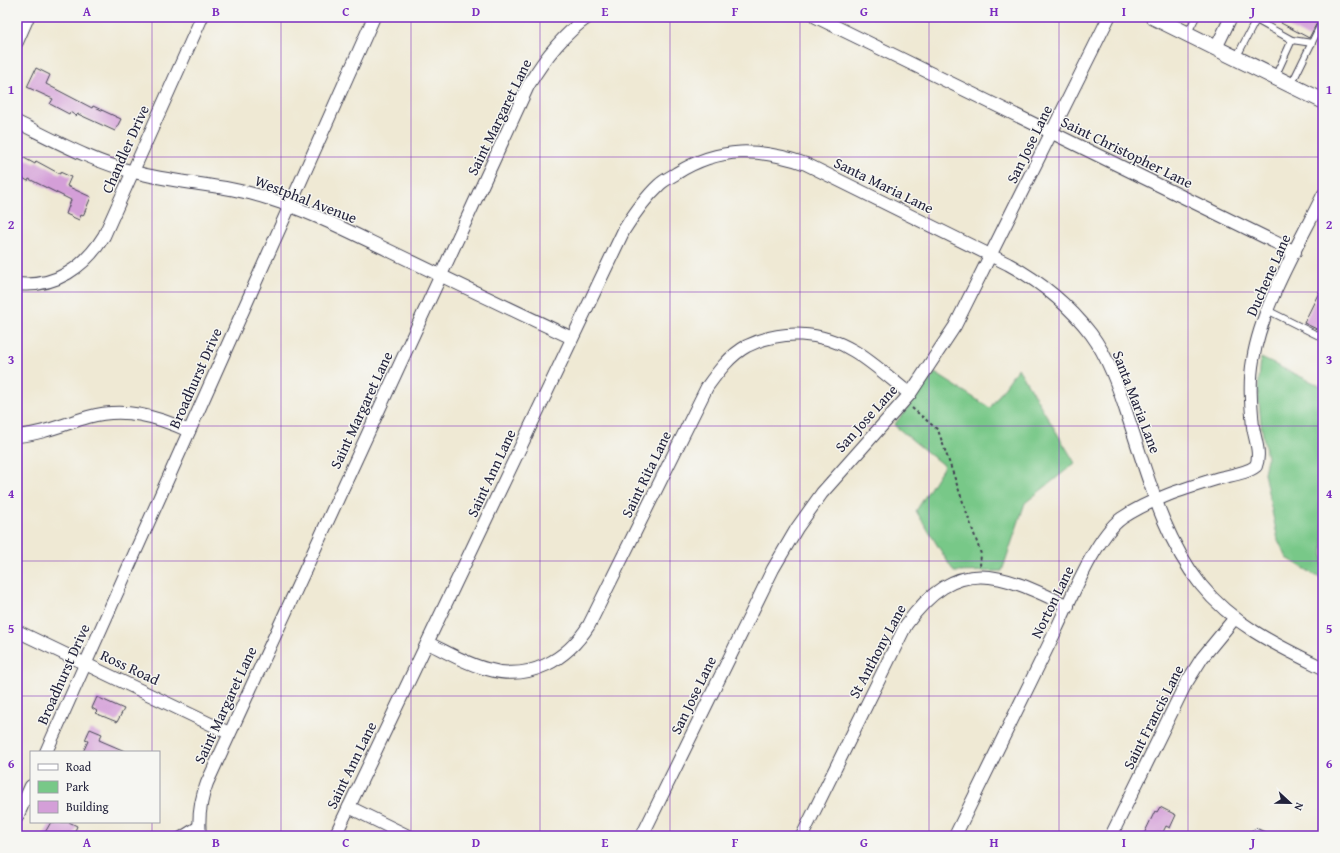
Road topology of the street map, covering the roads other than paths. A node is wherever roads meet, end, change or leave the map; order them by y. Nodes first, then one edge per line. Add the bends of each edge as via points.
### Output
1 (28, 17) edge
2 (202, 17) edge
3 (374, 17) edge
4 (588, 17) edge
5 (816, 17) edge
6 (1109, 17) edge
7 (1152, 17) edge
8 (1196, 17) edge
9 (1231, 17) edge
10 (1323, 20) edge
11 (1187, 34) junction
12 (1292, 40) junction
13 (17, 42) edge
14 (1312, 43) junction
15 (1216, 48) junction
16 (1236, 58) junction
17 (1275, 77) junction
18 (1291, 85) junction
19 (1323, 101) edge
20 (17, 122) edge
21 (1052, 133) junction
22 (712, 156) joint
23 (132, 172) junction
24 (1323, 195) edge
25 (290, 206) junction
26 (1295, 252) junction
27 (991, 255) junction
28 (441, 276) junction
29 (17, 284) edge
30 (1267, 310) junction
31 (572, 338) junction
32 (1323, 338) edge
33 (907, 397) junction
34 (189, 431) junction
35 (17, 436) edge
36 (1256, 466) joint
37 (1156, 499) junction
38 (1068, 606) junction
39 (1234, 619) junction
40 (17, 630) edge
41 (428, 643) junction
42 (86, 664) junction
43 (1323, 668) edge
44 (229, 733) junction
45 (46, 751) edge
46 (25, 792) edge
47 (349, 807) junction
48 (17, 817) edge
49 (199, 830) edge
50 (179, 836) edge
51 (335, 836) edge
52 (408, 836) edge
53 (642, 836) edge
54 (802, 836) edge
55 (955, 836) edge
56 (1111, 836) edge
57 (1250, 836) edge
58 (1265, 836) edge

1 - 13 street
2 - 23 street, Chandler Drive
3 - 25 street, Broadhurst Drive
4 - 28 street, Saint Margaret Lane via 560,41 536,74
5 - 21 street, Saint Christopher Lane
6 - 21 street, San Jose Lane
7 - 11 street
8 - 11 lane
9 - 15 street
10 - 14 lane
11 - 15 street
12 - 14 lane
12 - 16 lane via 1256,20
12 - 17 lane
14 - 18 lane
15 - 16 street
16 - 17 street
17 - 18 street
18 - 19 street
20 - 23 street, Westphal Avenue via 80,152
21 - 26 street, Saint Christopher Lane
21 - 27 street, San Jose Lane
22 - 27 street, Santa Maria Lane via 759,152 784,156 806,164
22 - 31 street, Saint Ann Lane via 685,168 660,184 641,205 624,230
23 - 25 street, Westphal Avenue via 218,186 270,198
23 - 29 street, Chandler Drive via 96,250 78,266 58,278 43,284
24 - 26 street, Duchene Lane
25 - 28 street, Westphal Avenue
25 - 34 street, Broadhurst Drive
26 - 30 street, Duchene Lane
27 - 33 street, San Jose Lane via 955,326
27 - 37 street, Santa Maria Lane via 1034,278 1058,297 1092,335 1117,385
28 - 31 street, Westphal Avenue
28 - 44 street, Saint Margaret Lane
30 - 32 lane
30 - 36 street, Duchene Lane via 1253,360 1252,373 1254,429 1258,455
31 - 41 street, Saint Ann Lane
33 - 41 street, Saint Rita Lane via 855,351 821,337 801,333 787,334 746,347 718,371 707,387 590,625 572,648 545,666 531,670 500,672 474,665
33 - 53 street, San Jose Lane via 822,493 797,528 773,569
34 - 35 street via 152,416 131,412 89,417 54,429
34 - 42 street, Broadhurst Drive
36 - 37 street, Norton Lane via 1246,472
37 - 38 street, Norton Lane via 1121,519 1107,534
37 - 39 street, Santa Maria Lane via 1175,546 1189,568 1202,586
38 - 54 street, St Anthony Lane via 1024,585 1000,578 979,576 957,580 936,591 920,606 906,625
38 - 55 street, Norton Lane
39 - 43 street, Santa Maria Lane
39 - 56 street, Saint Francis Lane via 1202,658 1185,685
40 - 42 street, Ross Road
41 - 47 street, Saint Ann Lane
42 - 44 street, Ross Road
42 - 45 street, Broadhurst Drive
44 - 49 street, Saint Margaret Lane via 203,792
46 - 48 street
47 - 51 street, Saint Ann Lane
47 - 52 street
49 - 50 lane
57 - 58 lane via 1256,832

